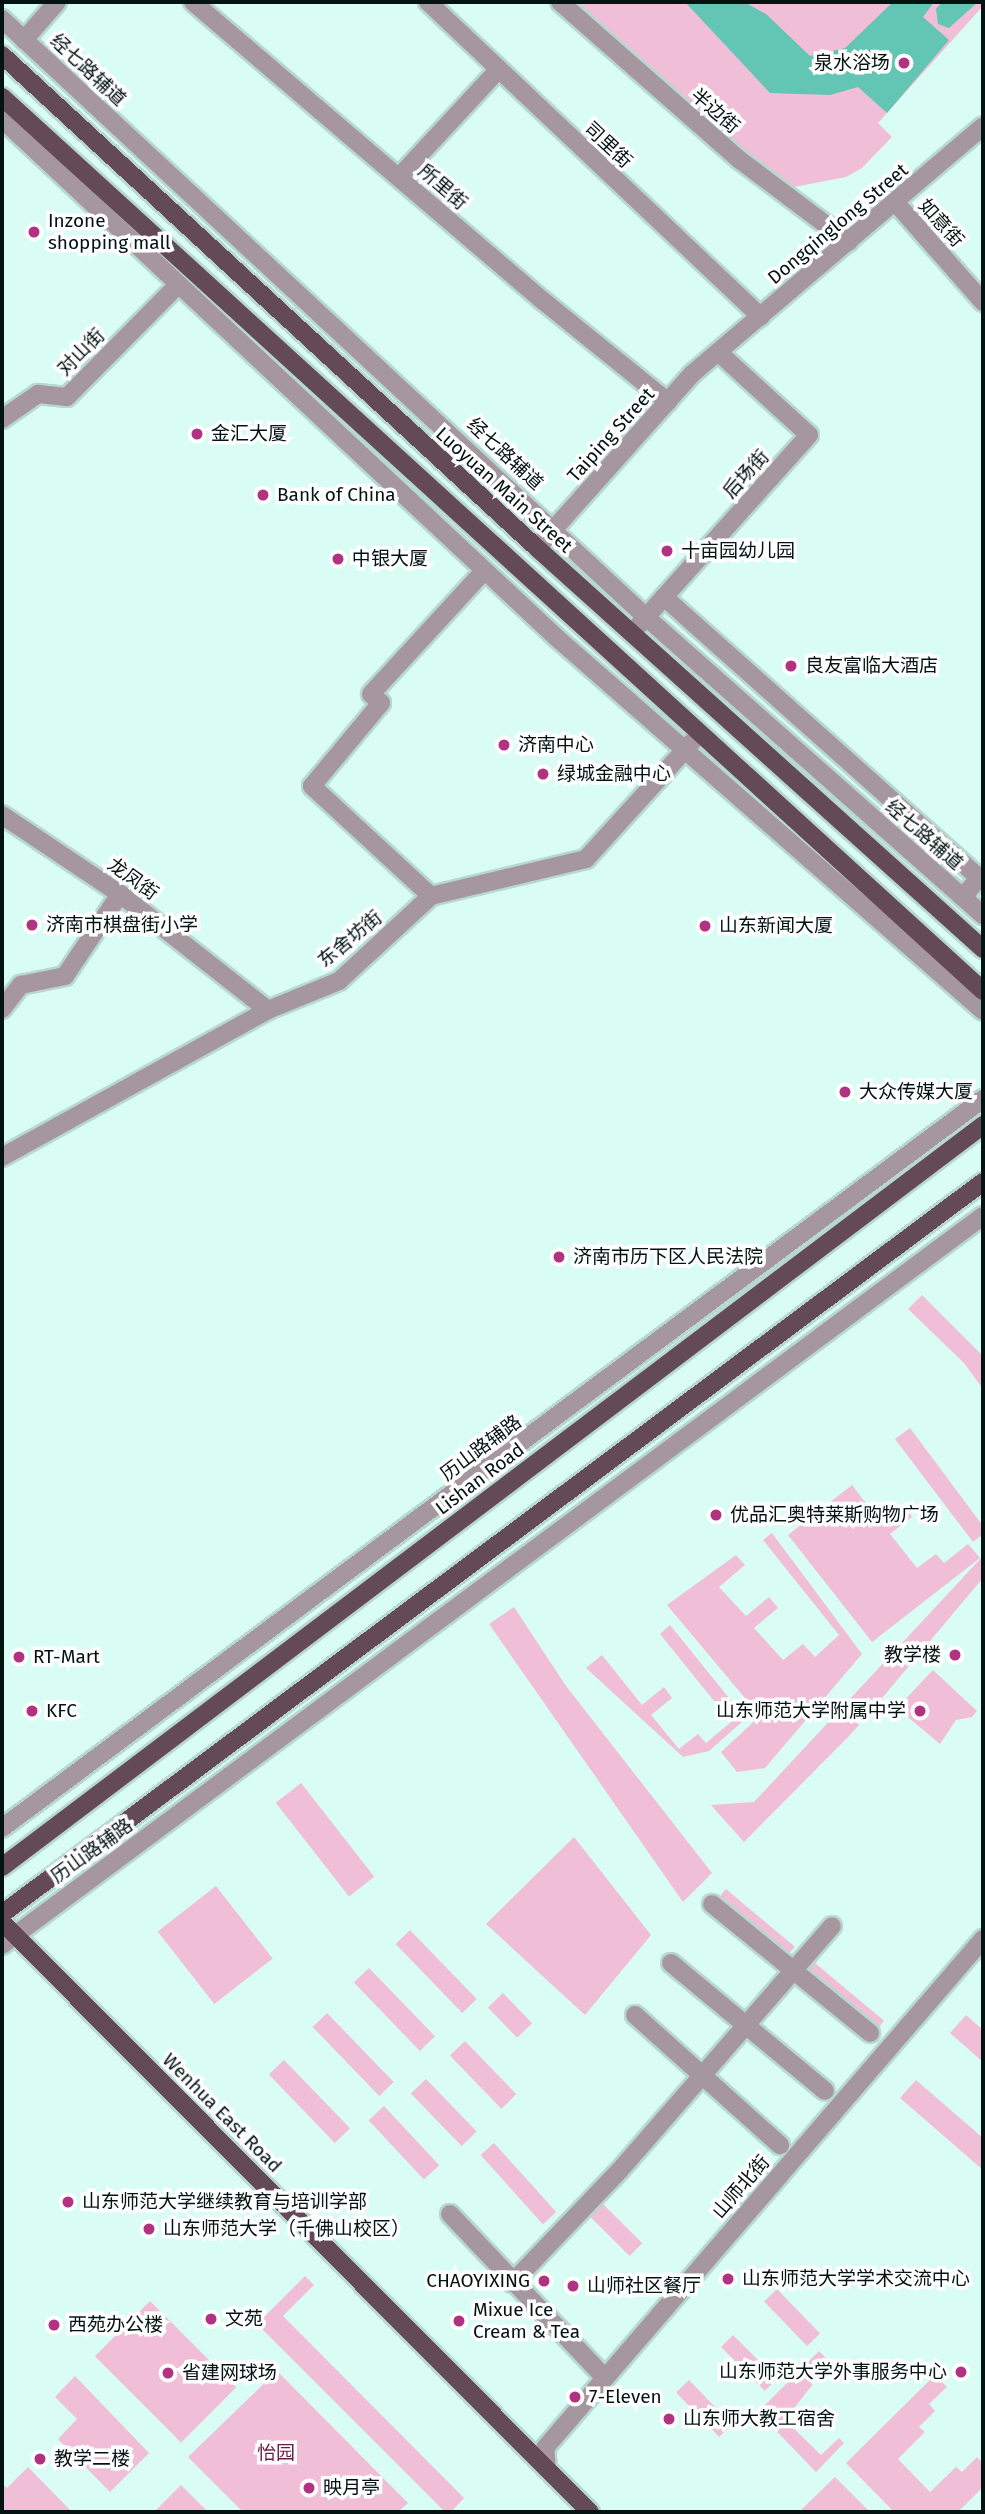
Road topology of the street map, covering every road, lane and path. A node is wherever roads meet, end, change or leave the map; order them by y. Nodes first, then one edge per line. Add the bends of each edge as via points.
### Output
1 (57, 2) edge
2 (193, 2) edge
3 (428, 2) edge
4 (560, 2) edge
5 (2, 19) edge
6 (24, 40) junction
7 (2, 55) edge
8 (498, 70) junction
9 (2, 97) edge
10 (2, 119) edge
11 (983, 126) edge
12 (399, 177) junction
13 (896, 203) junction
14 (849, 242) junction
15 (177, 286) junction
16 (983, 302) edge
17 (761, 317) junction
18 (718, 352) junction
19 (668, 402) junction
20 (2, 419) edge
21 (555, 528) junction
22 (537, 548) junction
23 (484, 571) junction
24 (664, 597) junction
25 (646, 617) junction
26 (632, 635) junction
27 (698, 735) junction
28 (683, 751) junction
29 (2, 815) edge
30 (981, 875) edge
31 (120, 894) junction
32 (431, 896) junction
33 (963, 897) junction
34 (983, 915) edge
35 (983, 949) edge
36 (983, 991) edge
37 (2, 1009) edge
38 (268, 1010) junction
39 (983, 1011) edge
40 (983, 1099) edge
41 (983, 1125) edge
42 (2, 1157) edge
43 (983, 1182) edge
44 (983, 1216) edge
45 (2, 1828) edge
46 (2, 1867) edge
47 (712, 1904) dead end
48 (2, 1914) edge
49 (2, 1922) edge
50 (832, 1926) dead end
51 (983, 1939) edge
52 (8, 1940) edge
53 (671, 1963) dead end
54 (795, 1969) junction
55 (635, 2015) dead end
56 (748, 2026) junction
57 (870, 2033) dead end
58 (703, 2077) junction
59 (825, 2091) dead end
60 (780, 2145) dead end
61 (450, 2214) dead end
62 (512, 2283) junction
63 (604, 2377) junction
64 (547, 2469) junction
65 (590, 2512) edge

1 - 6 street
2 - 12 street, 所里街
3 - 8 street, 司里街
4 - 14 street, 半边街 via 740,160
5 - 6 street, 经七路辅道
6 - 21 street, 经七路辅道
7 - 22 main road, Luoyuan Main Street
8 - 12 street
8 - 17 street, 司里街
9 - 27 main road
10 - 15 street
11 - 13 street, Dongqinglong Street
12 - 19 street, 所里街
13 - 14 street, Dongqinglong Street
13 - 16 street, 如意街
14 - 17 street, Dongqinglong Street
15 - 20 street, 对山街 via 67,397 38,394
15 - 23 street
17 - 18 street, Dongqinglong Street
18 - 19 street, Taiping Street
18 - 24 street, 后场街 via 809,435
19 - 21 street, Taiping Street
21 - 22 street, Taiping Street
21 - 25 street, 经七路辅道
22 - 26 main road, Luoyuan Main Street
23 - 28 street
23 - 32 street via 371,694 381,703 312,786
24 - 25 street, 后场街
24 - 30 street
25 - 26 street, 后场街
25 - 33 street, 经七路辅道
26 - 35 main road, Luoyuan Main Street
27 - 28 street, 东舍坊街
27 - 36 main road
28 - 32 street, 东舍坊街 via 586,859
28 - 39 street
29 - 31 street, 龙凤街
30 - 33 street
31 - 37 street via 65,976 21,985
31 - 38 street, 龙凤街
32 - 38 street, 东舍坊街 via 339,981
33 - 34 street, 经七路辅道
38 - 42 street, 东舍坊街
40 - 45 street, 历山路辅路
41 - 46 main road, Lishan Road
43 - 48 main road
44 - 52 street, 历山路辅路
47 - 54 street
49 - 52 main road, Wenhua East Road
50 - 54 street
51 - 63 street, 山师北街
52 - 64 main road, Wenhua East Road
53 - 56 street
54 - 56 street
54 - 57 street
55 - 58 street
56 - 58 street
56 - 59 street
58 - 60 street
58 - 62 street
61 - 62 street
62 - 63 street
63 - 64 street, 山师北街 via 545,2448
64 - 65 main road, Wenhua East Road

